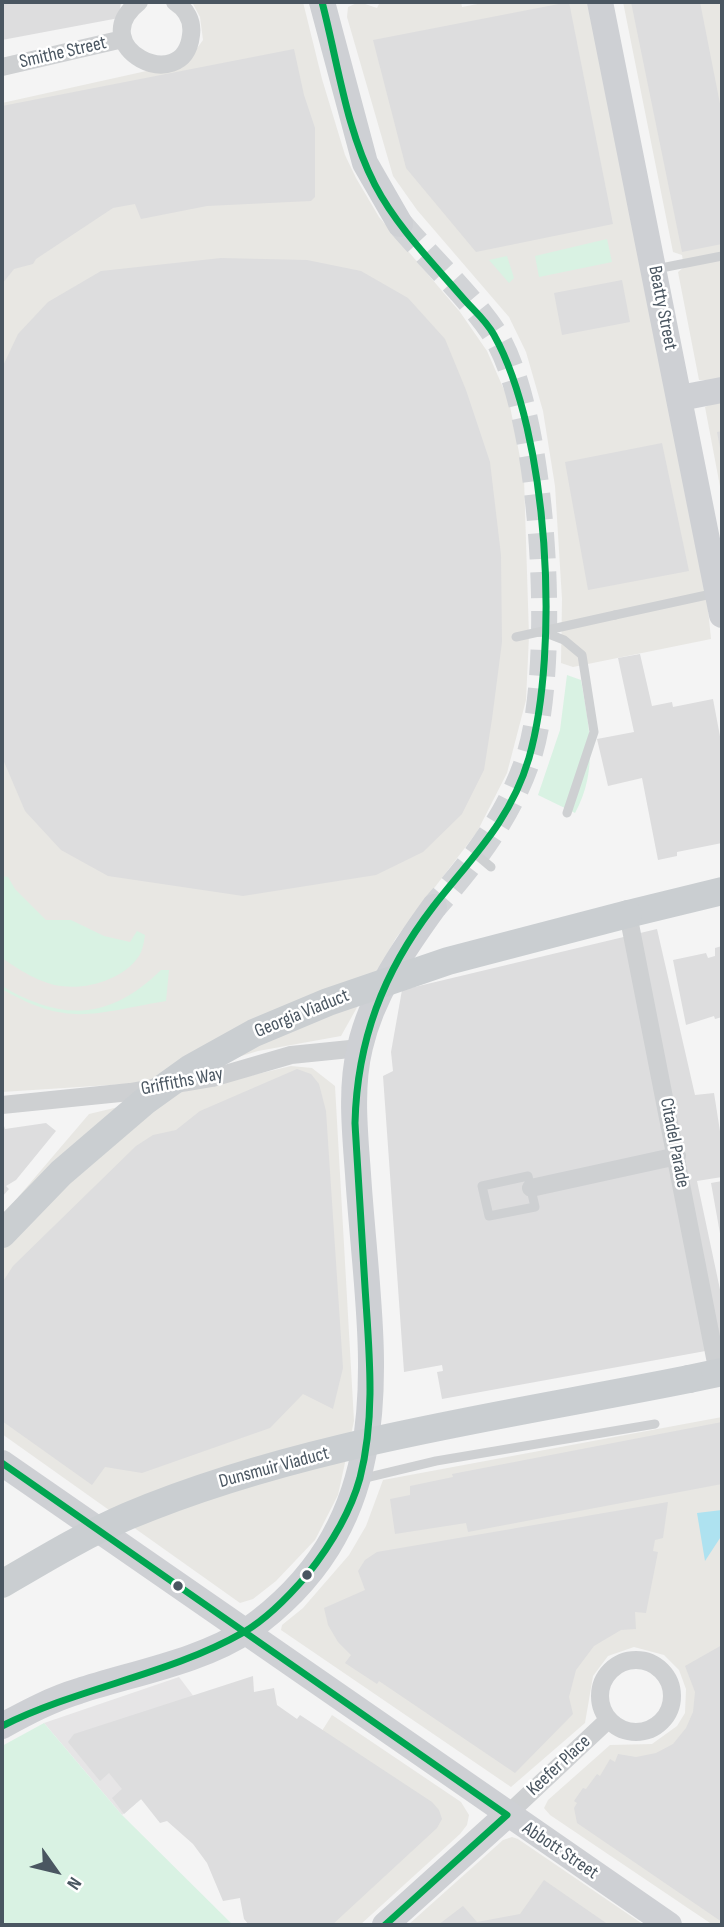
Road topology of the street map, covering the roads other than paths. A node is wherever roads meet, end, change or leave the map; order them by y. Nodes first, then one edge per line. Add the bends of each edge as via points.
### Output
1 (139, 2) edge
2 (175, 2) edge
3 (322, 2) edge
4 (600, 2) edge
5 (123, 39) junction
6 (2, 67) edge
7 (400, 224) tunnel mouth
8 (722, 256) edge
9 (654, 269) junction
10 (722, 390) edge
11 (680, 398) junction
12 (720, 603) edge
13 (545, 633) dead end
14 (516, 637) dead end
15 (567, 813) dead end
16 (478, 856) dead end
17 (491, 867) dead end
18 (712, 894) edge
19 (434, 907) tunnel mouth
20 (630, 925) junction
21 (360, 1048) junction
22 (2, 1105) edge
23 (677, 1156) junction
24 (531, 1188) junction
25 (2, 1234) edge
26 (718, 1365) edge
27 (655, 1424) dead end
28 (2, 1463) edge
29 (359, 1479) junction
30 (2, 1584) edge
31 (245, 1632) junction
32 (608, 1720) junction
33 (2, 1726) edge
34 (507, 1815) junction
35 (385, 1925) edge
36 (669, 1925) edge

1 - 5 street, Smithe Street via 126,17
2 - 5 street, Smithe Street via 191,25 187,48 180,57 158,65 146,63 136,58
3 - 7 street via 365,163
4 - 9 street, Beatty Street
5 - 6 street, Smithe Street
8 - 9 lane
9 - 11 street, Beatty Street
10 - 11 street
11 - 12 street, Beatty Street
12 - 14 lane, bridge via 615,615
13 - 15 lane via 564,640 582,655 594,732
16 - 17 lane
18 - 20 main road, Georgia Viaduct
19 - 21 street via 395,962
20 - 23 street, Citadel Parade
20 - 25 main road, Georgia Viaduct, bridge via 448,961 254,1033 191,1068 145,1101 61,1173
21 - 22 street, Griffiths Way via 291,1055 212,1077 130,1092
21 - 29 street via 355,1124 372,1404
23 - 24 street
23 - 26 street, Citadel Parade
24 - 24 lane via 528,1176 482,1186 489,1216 535,1207
26 - 30 main road, Dunsmuir Viaduct, bridge via 689,1379 319,1454 209,1486 127,1517
27 - 29 lane via 436,1461
28 - 31 street, Abbott Street
29 - 31 street via 339,1528 315,1564 290,1594
31 - 33 street via 191,1657 76,1692
31 - 34 street, Abbott Street
32 - 32 street via 632,1733 659,1725 673,1701 666,1675 643,1660 618,1665 601,1686 600,1704
32 - 34 street, Keefer Place
34 - 35 street, Keefer Place
34 - 36 street, Abbott Street

